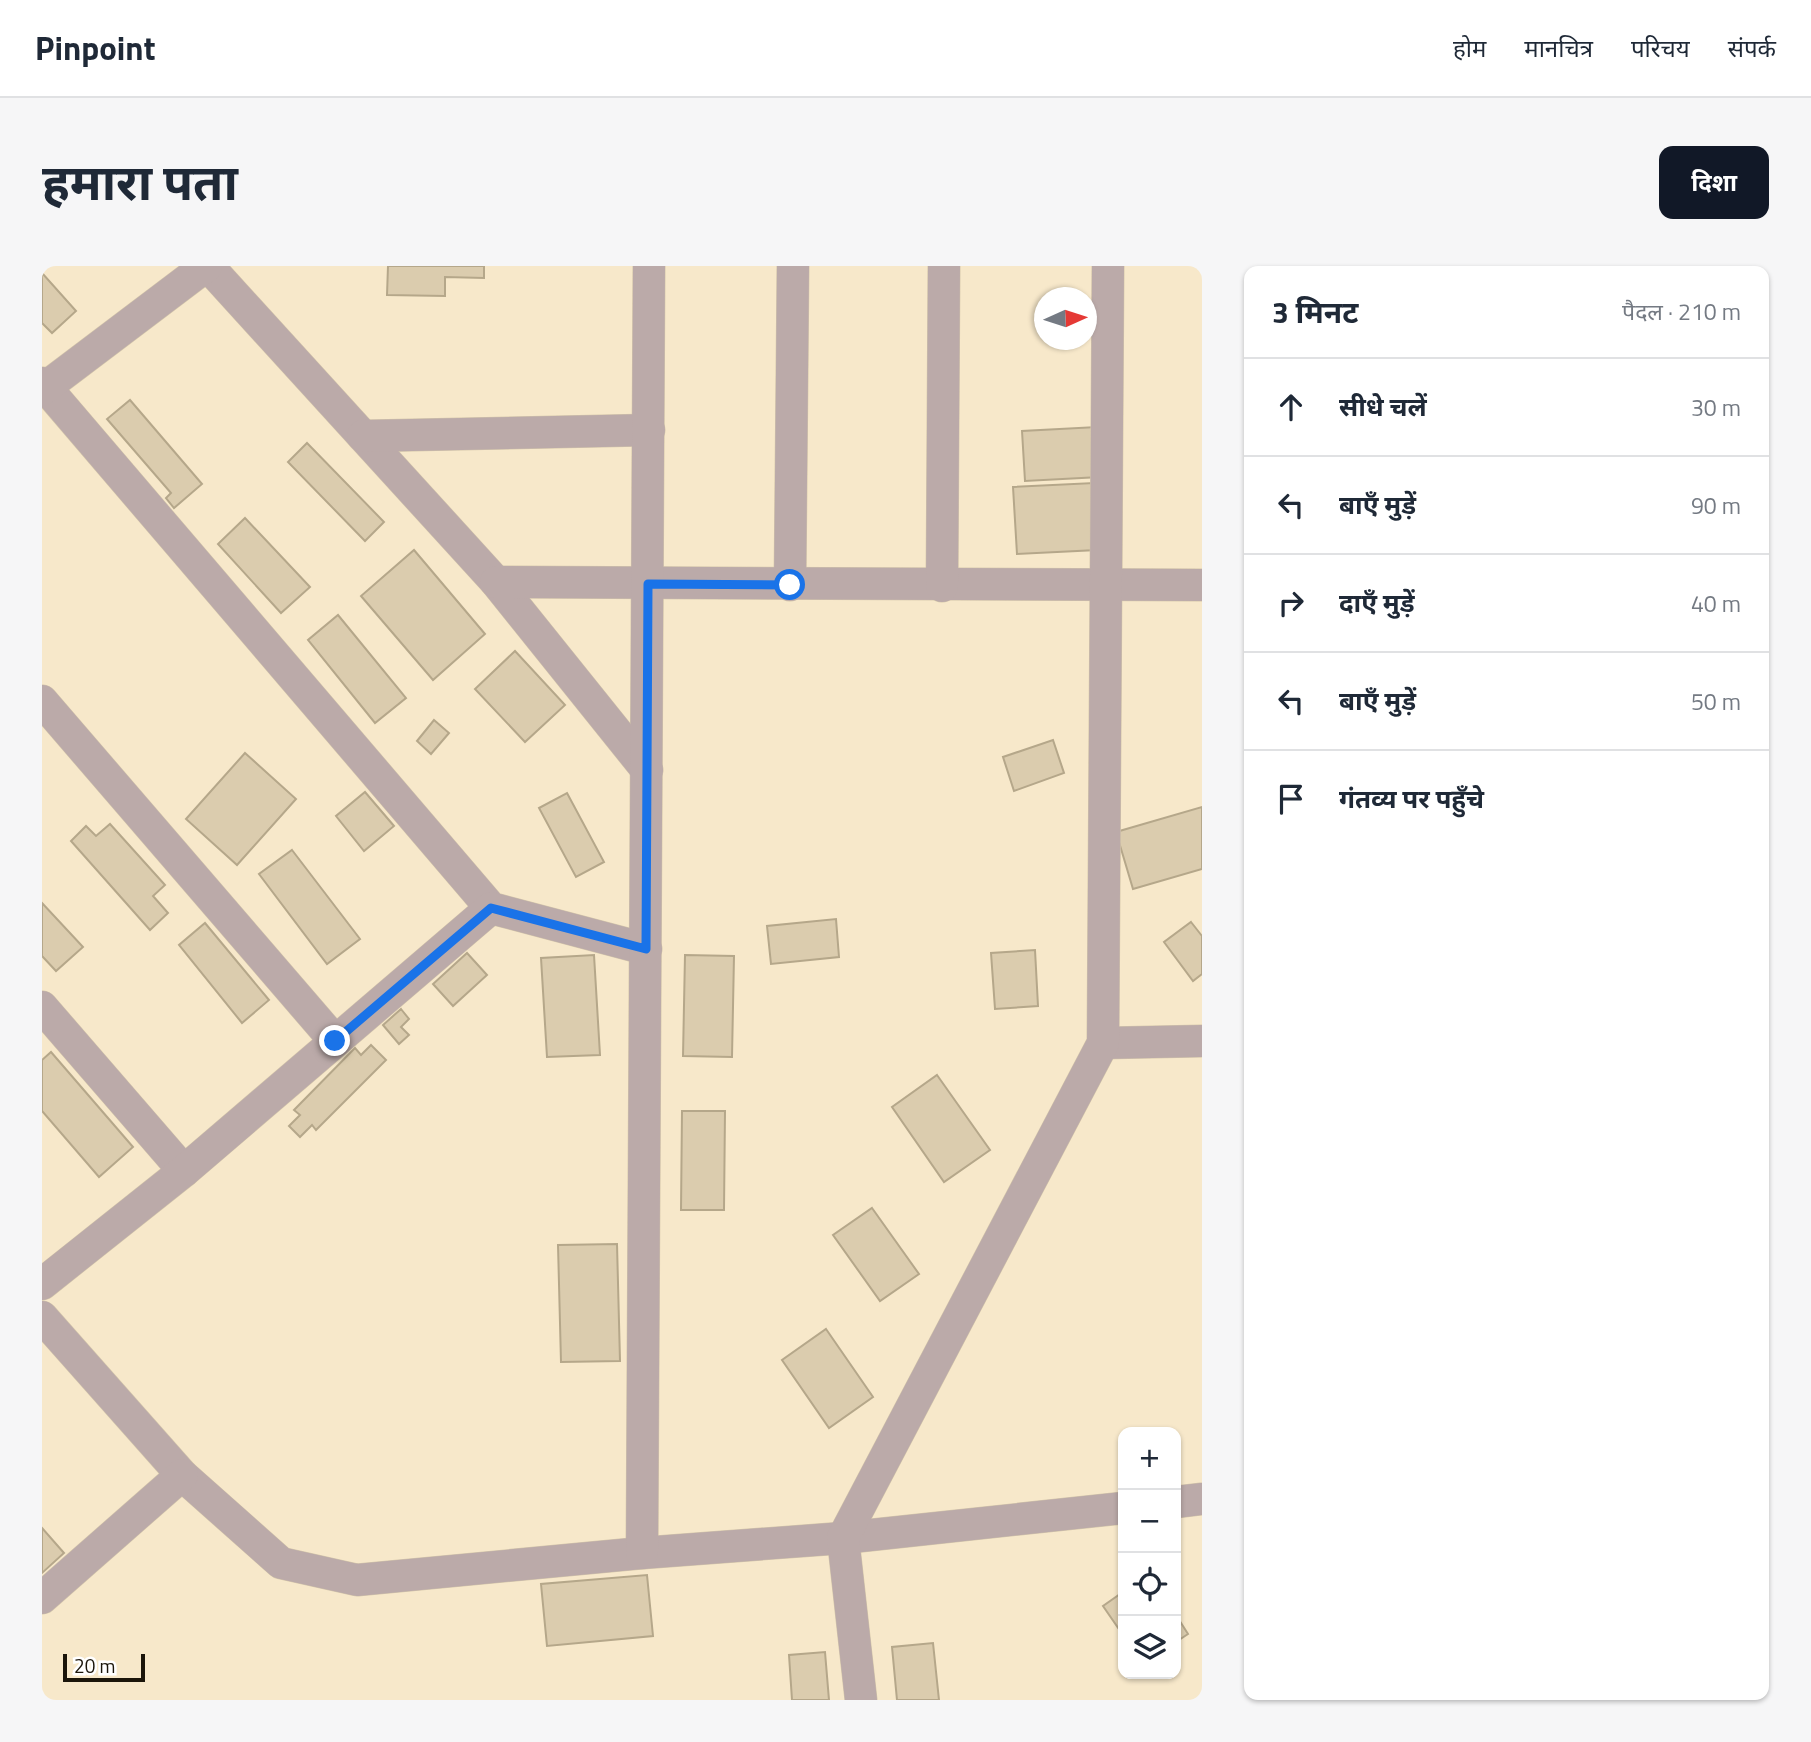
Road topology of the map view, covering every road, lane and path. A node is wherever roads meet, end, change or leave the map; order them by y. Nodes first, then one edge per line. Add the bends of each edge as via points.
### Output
1 (207, 266) edge
2 (649, 266) edge
3 (793, 266) edge
4 (944, 266) edge
5 (1108, 266) edge
6 (43, 386) edge
7 (649, 430) junction
8 (363, 436) junction
9 (496, 582) junction
10 (648, 584) junction
11 (790, 585) junction
12 (942, 586) junction
13 (1108, 586) junction
14 (1202, 586) edge
15 (42, 701) edge
16 (647, 770) junction
17 (491, 908) junction
18 (646, 949) junction
19 (42, 1007) edge
20 (335, 1041) junction
21 (1202, 1041) edge
22 (1103, 1043) junction
23 (184, 1171) junction
24 (42, 1284) edge
25 (42, 1317) edge
26 (182, 1475) junction
27 (1202, 1499) edge
28 (1181, 1501) edge
29 (1118, 1508) edge
30 (843, 1538) junction
31 (642, 1552) junction
32 (42, 1598) edge
33 (861, 1700) edge

1 - 6 street
1 - 8 street
2 - 7 street
3 - 11 street
4 - 12 street
5 - 13 street
6 - 17 street
7 - 8 street
7 - 10 street
8 - 9 street
9 - 10 street
9 - 16 street
10 - 11 street
10 - 16 street
11 - 12 street
12 - 13 street
13 - 14 street
13 - 22 street
15 - 20 street
16 - 18 street
17 - 18 street
17 - 20 street
18 - 31 street
19 - 23 street
20 - 23 street
21 - 22 street
22 - 30 street
23 - 24 street
25 - 26 street
26 - 31 street via 281,1563 357,1580
26 - 32 street
27 - 28 street
29 - 30 street
30 - 31 street
30 - 33 street

